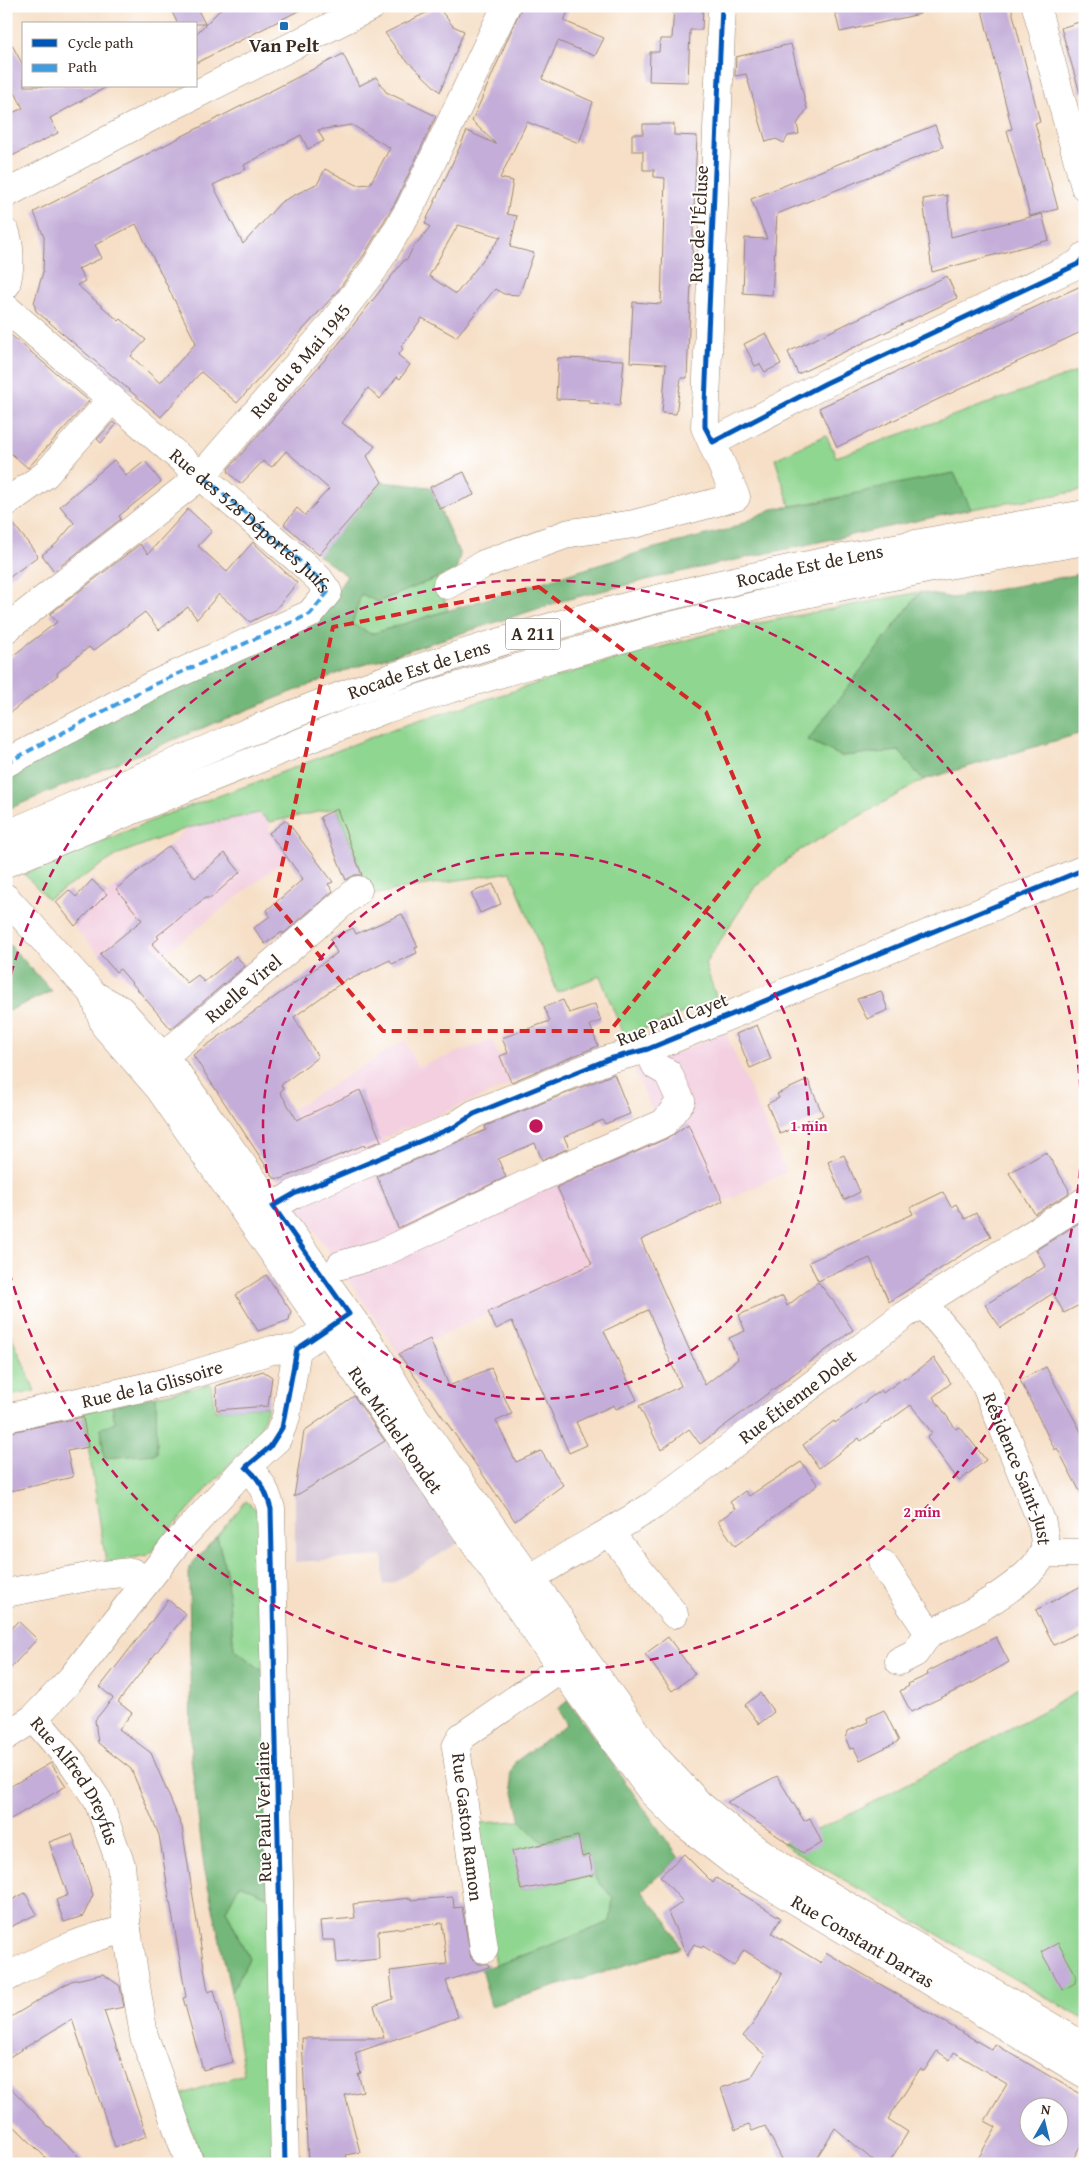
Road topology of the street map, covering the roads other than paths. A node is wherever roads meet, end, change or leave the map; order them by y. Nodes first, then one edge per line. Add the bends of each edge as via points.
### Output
1 (722, 6) edge
2 (1036, 6) edge
3 (369, 7) edge
4 (502, 10) edge
5 (1085, 187) edge
6 (6, 194) edge
7 (6, 232) edge
8 (1085, 256) edge
9 (6, 285) edge
10 (6, 308) edge
11 (112, 399) junction
12 (713, 442) junction
13 (202, 475) junction
14 (6, 503) edge
15 (1085, 514) edge
16 (1085, 541) edge
17 (447, 585) dead end
18 (6, 629) edge
19 (6, 763) edge
20 (6, 835) edge
21 (6, 863) edge
22 (1085, 869) edge
23 (358, 890) dead end
24 (10, 902) edge
25 (648, 1048) junction
26 (153, 1062) junction
27 (1085, 1201) edge
28 (273, 1206) junction
29 (251, 1222) junction
30 (342, 1265) dead end
31 (922, 1302) junction
32 (349, 1314) junction
33 (327, 1331) junction
34 (297, 1350) junction
35 (6, 1418) edge
36 (246, 1467) junction
37 (610, 1533) junction
38 (1044, 1552) junction
39 (1085, 1553) edge
40 (883, 1564) dead end
41 (147, 1580) junction
42 (519, 1585) junction
43 (6, 1593) edge
44 (674, 1614) dead end
45 (929, 1633) junction
46 (899, 1661) dead end
47 (560, 1668) junction
48 (34, 1718) junction
49 (6, 1736) edge
50 (659, 1781) junction
51 (127, 1930) junction
52 (484, 1949) dead end
53 (6, 1978) edge
54 (1085, 2047) edge
55 (1085, 2060) edge
56 (1085, 2074) edge
57 (190, 2164) edge
58 (285, 2164) edge

1 - 12 main road, Rue de l'Écluse via 705,404 705,427
2 - 5 main road
3 - 6 main road
4 - 13 main road, Rue du 8 Mai 1945 via 410,208 374,269 322,336
7 - 9 main road via 11,268
8 - 12 main road via 1078,264 826,383
10 - 11 main road, Rue des 528 Déportés Juifs
11 - 13 main road, Rue des 528 Déportés Juifs
11 - 14 main road via 45,475
12 - 17 main road, Rue de l'Écluse via 736,497 634,524 570,533 484,564
13 - 18 main road, Rue du 8 Mai 1945
13 - 19 main road, Rue des 528 Déportés Juifs via 302,563 328,592 310,614 151,686
15 - 20 main road, Rocade Est de Lens / A 211 via 782,570 651,600 514,639 380,682 185,758
16 - 21 main road, Rocade Est de Lens / A 211 via 800,595 657,629 528,665 385,708
22 - 25 main road, Rue Paul Cayet
23 - 26 main road, Ruelle Virel
24 - 26 main road via 94,995 105,1026
25 - 28 main road, Rue Paul Cayet via 609,1059 474,1114 454,1128 294,1194
25 - 30 main road via 656,1066 668,1073 681,1101 664,1123 537,1178 382,1253
26 - 28 main road, Rue Michel Rondet
26 - 29 main road, Rue Michel Rondet
27 - 31 main road, Rue Étienne Dolet
28 - 29 main road, Rue Paul Cayet
28 - 32 main road, Rue Michel Rondet
29 - 33 main road, Rue Michel Rondet
31 - 37 main road, Rue Étienne Dolet via 654,1505
31 - 38 main road, Résidence Saint-Just via 964,1351 986,1386 1042,1523
32 - 33 main road
32 - 42 main road, Rue Michel Rondet via 382,1361 414,1416 502,1541
33 - 34 main road
33 - 42 main road, Rue Michel Rondet
34 - 35 main road, Rue de la Glissoire via 272,1350 168,1382
34 - 36 main road, Rue Alfred Dreyfus via 282,1428 270,1447
36 - 41 main road, Rue Alfred Dreyfus
36 - 58 main road, Rue Paul Verlaine via 266,1491 271,1509
37 - 42 main road, Rue Étienne Dolet
37 - 44 main road
38 - 39 main road
38 - 45 main road, Résidence Saint-Just via 1033,1568 984,1606
40 - 45 main road
41 - 43 main road via 132,1572
41 - 48 main road, Rue Alfred Dreyfus via 71,1679
42 - 47 main road, Rue Michel Rondet
42 - 50 main road, Rue Michel Rondet via 566,1628
42 - 55 main road via 652,1773 688,1810 738,1853
45 - 46 main road via 915,1653
47 - 50 main road, Rue Michel Rondet
47 - 52 main road, Rue Gaston Ramon via 461,1737 456,1747
48 - 49 main road
48 - 51 main road, Rue Alfred Dreyfus via 74,1765 98,1801 121,1865
50 - 54 main road, Rue Constant Darras via 700,1805 780,1866
50 - 56 main road, Rue Constant Darras via 680,1820 740,1867
51 - 53 main road via 111,1932 46,1956
51 - 57 main road, Rue Alfred Dreyfus via 144,2036

